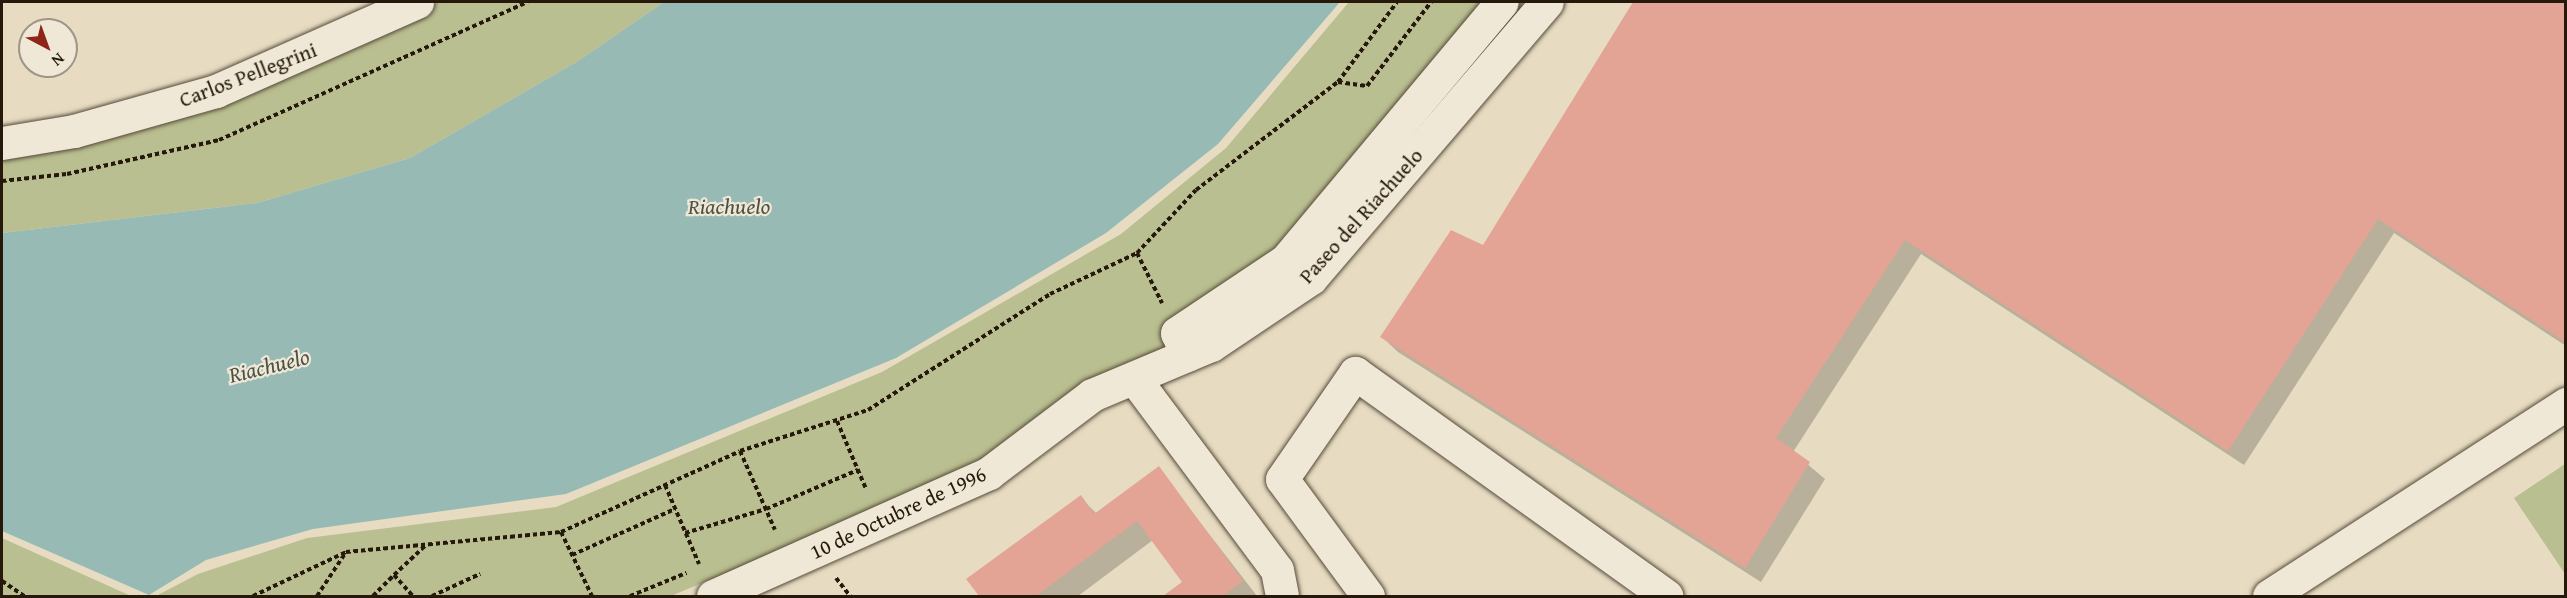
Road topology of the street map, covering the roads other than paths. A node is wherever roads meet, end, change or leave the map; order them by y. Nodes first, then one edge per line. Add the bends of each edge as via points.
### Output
1 (417, 2) edge
2 (1502, 2) edge
3 (1547, 2) edge
4 (2, 143) edge
5 (1182, 344) junction
6 (1134, 378) junction
7 (2565, 404) edge
8 (1280, 583) edge
9 (713, 597) edge
10 (1368, 597) edge
11 (1665, 597) edge
12 (2269, 597) edge

1 - 4 street, Carlos Pellegrini via 216,91 74,131
2 - 5 street via 1286,260
3 - 5 street, Paseo del Riachuelo via 1311,278 1211,345
5 - 6 street, Paseo del Riachuelo
6 - 8 street
6 - 9 street, 10 de Octubre de 1996 via 1092,395 989,473
7 - 12 street
10 - 11 street via 1282,479 1355,373

